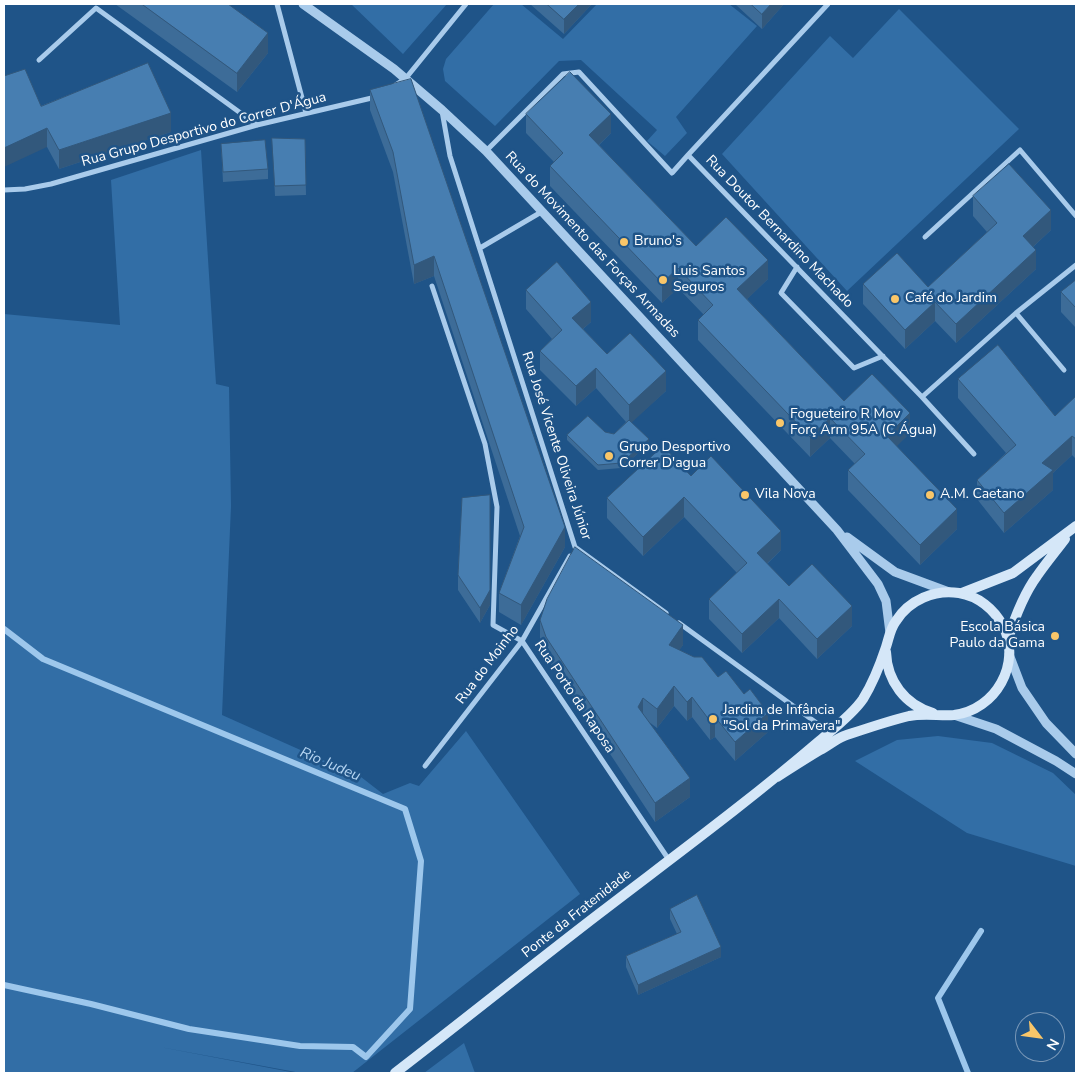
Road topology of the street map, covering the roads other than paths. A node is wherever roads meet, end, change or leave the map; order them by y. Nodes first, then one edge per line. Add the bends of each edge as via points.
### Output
1 (277, 4) edge
2 (302, 4) edge
3 (466, 4) edge
4 (828, 4) edge
5 (40, 60) dead end
6 (406, 78) junction
7 (391, 87) edge
8 (384, 92) edge
9 (442, 110) junction
10 (306, 113) junction
11 (257, 125) junction
12 (486, 151) junction
13 (688, 154) junction
14 (4, 190) edge
15 (543, 211) junction
16 (1076, 216) edge
17 (925, 237) dead end
18 (480, 248) junction
19 (1076, 265) edge
20 (796, 267) junction
21 (432, 286) dead end
22 (1016, 313) junction
23 (883, 356) junction
24 (1064, 370) dead end
25 (922, 397) junction
26 (974, 454) dead end
27 (1075, 527) edge
28 (837, 530) junction
29 (575, 546) junction
30 (949, 592) junction
31 (962, 593) junction
32 (890, 633) junction
33 (1008, 639) junction
34 (522, 641) junction
35 (886, 646) junction
36 (1009, 654) junction
37 (939, 715) junction
38 (954, 715) junction
39 (829, 732) junction
40 (1076, 754) edge
41 (426, 766) dead end
42 (1076, 774) edge
43 (777, 777) junction
44 (669, 860) junction
45 (395, 1073) edge

1 - 10 street
2 - 6 street, Rua do Movimento das Forças Armadas
3 - 6 street
4 - 13 street, Rua Doutor Bernardino Machado
5 - 11 street via 96,8
6 - 7 street
6 - 9 street, Rua do Movimento das Forças Armadas
8 - 10 street, Rua Grupo Desportivo do Correr D'Água via 376,97
9 - 12 street, Rua do Movimento das Forças Armadas
9 - 18 street, Rua José Vicente Oliveira Júnior via 450,156
10 - 11 street, Rua Grupo Desportivo do Correr D'Água
11 - 14 street, Rua Grupo Desportivo do Correr D'Água via 51,184
12 - 13 street via 563,74 579,72 672,173
12 - 15 street, Rua do Movimento das Forças Armadas
13 - 20 street, Rua Doutor Bernardino Machado
15 - 18 street
15 - 28 street, Rua do Movimento das Forças Armadas
16 - 17 street via 1020,150
18 - 29 street, Rua José Vicente Oliveira Júnior
19 - 22 street
20 - 23 street, Rua Doutor Bernardino Machado
20 - 23 street via 781,293 854,368
21 - 34 street, Rua Porto da Raposa via 485,444 498,507 493,625
22 - 24 street
22 - 25 street
23 - 25 street, Rua Doutor Bernardino Machado
25 - 26 street, Rua Doutor Bernardino Machado
27 - 31 main road via 1013,573
27 - 33 main road via 1036,576 1018,610
28 - 30 street via 894,572
28 - 32 street via 878,584 886,601
29 - 34 street, Rua do Moinho
29 - 39 street, Rua José Vicente Oliveira Júnior
30 - 31 main road
30 - 32 main road via 936,593 912,603 903,611
31 - 33 main road via 974,597 994,613
32 - 35 main road
33 - 36 main road
34 - 41 street, Rua do Moinho
34 - 44 street, Rua Porto da Raposa
35 - 37 main road via 889,671 901,694 912,704
35 - 39 main road via 861,702
36 - 38 main road via 1004,676 993,695 976,708
36 - 40 street via 1022,688 1046,723
37 - 38 main road
37 - 43 main road via 910,716 841,738
38 - 42 street via 996,729
39 - 43 main road
43 - 44 main road, Ponte da Fratenidade
44 - 45 main road, Ponte da Fratenidade

